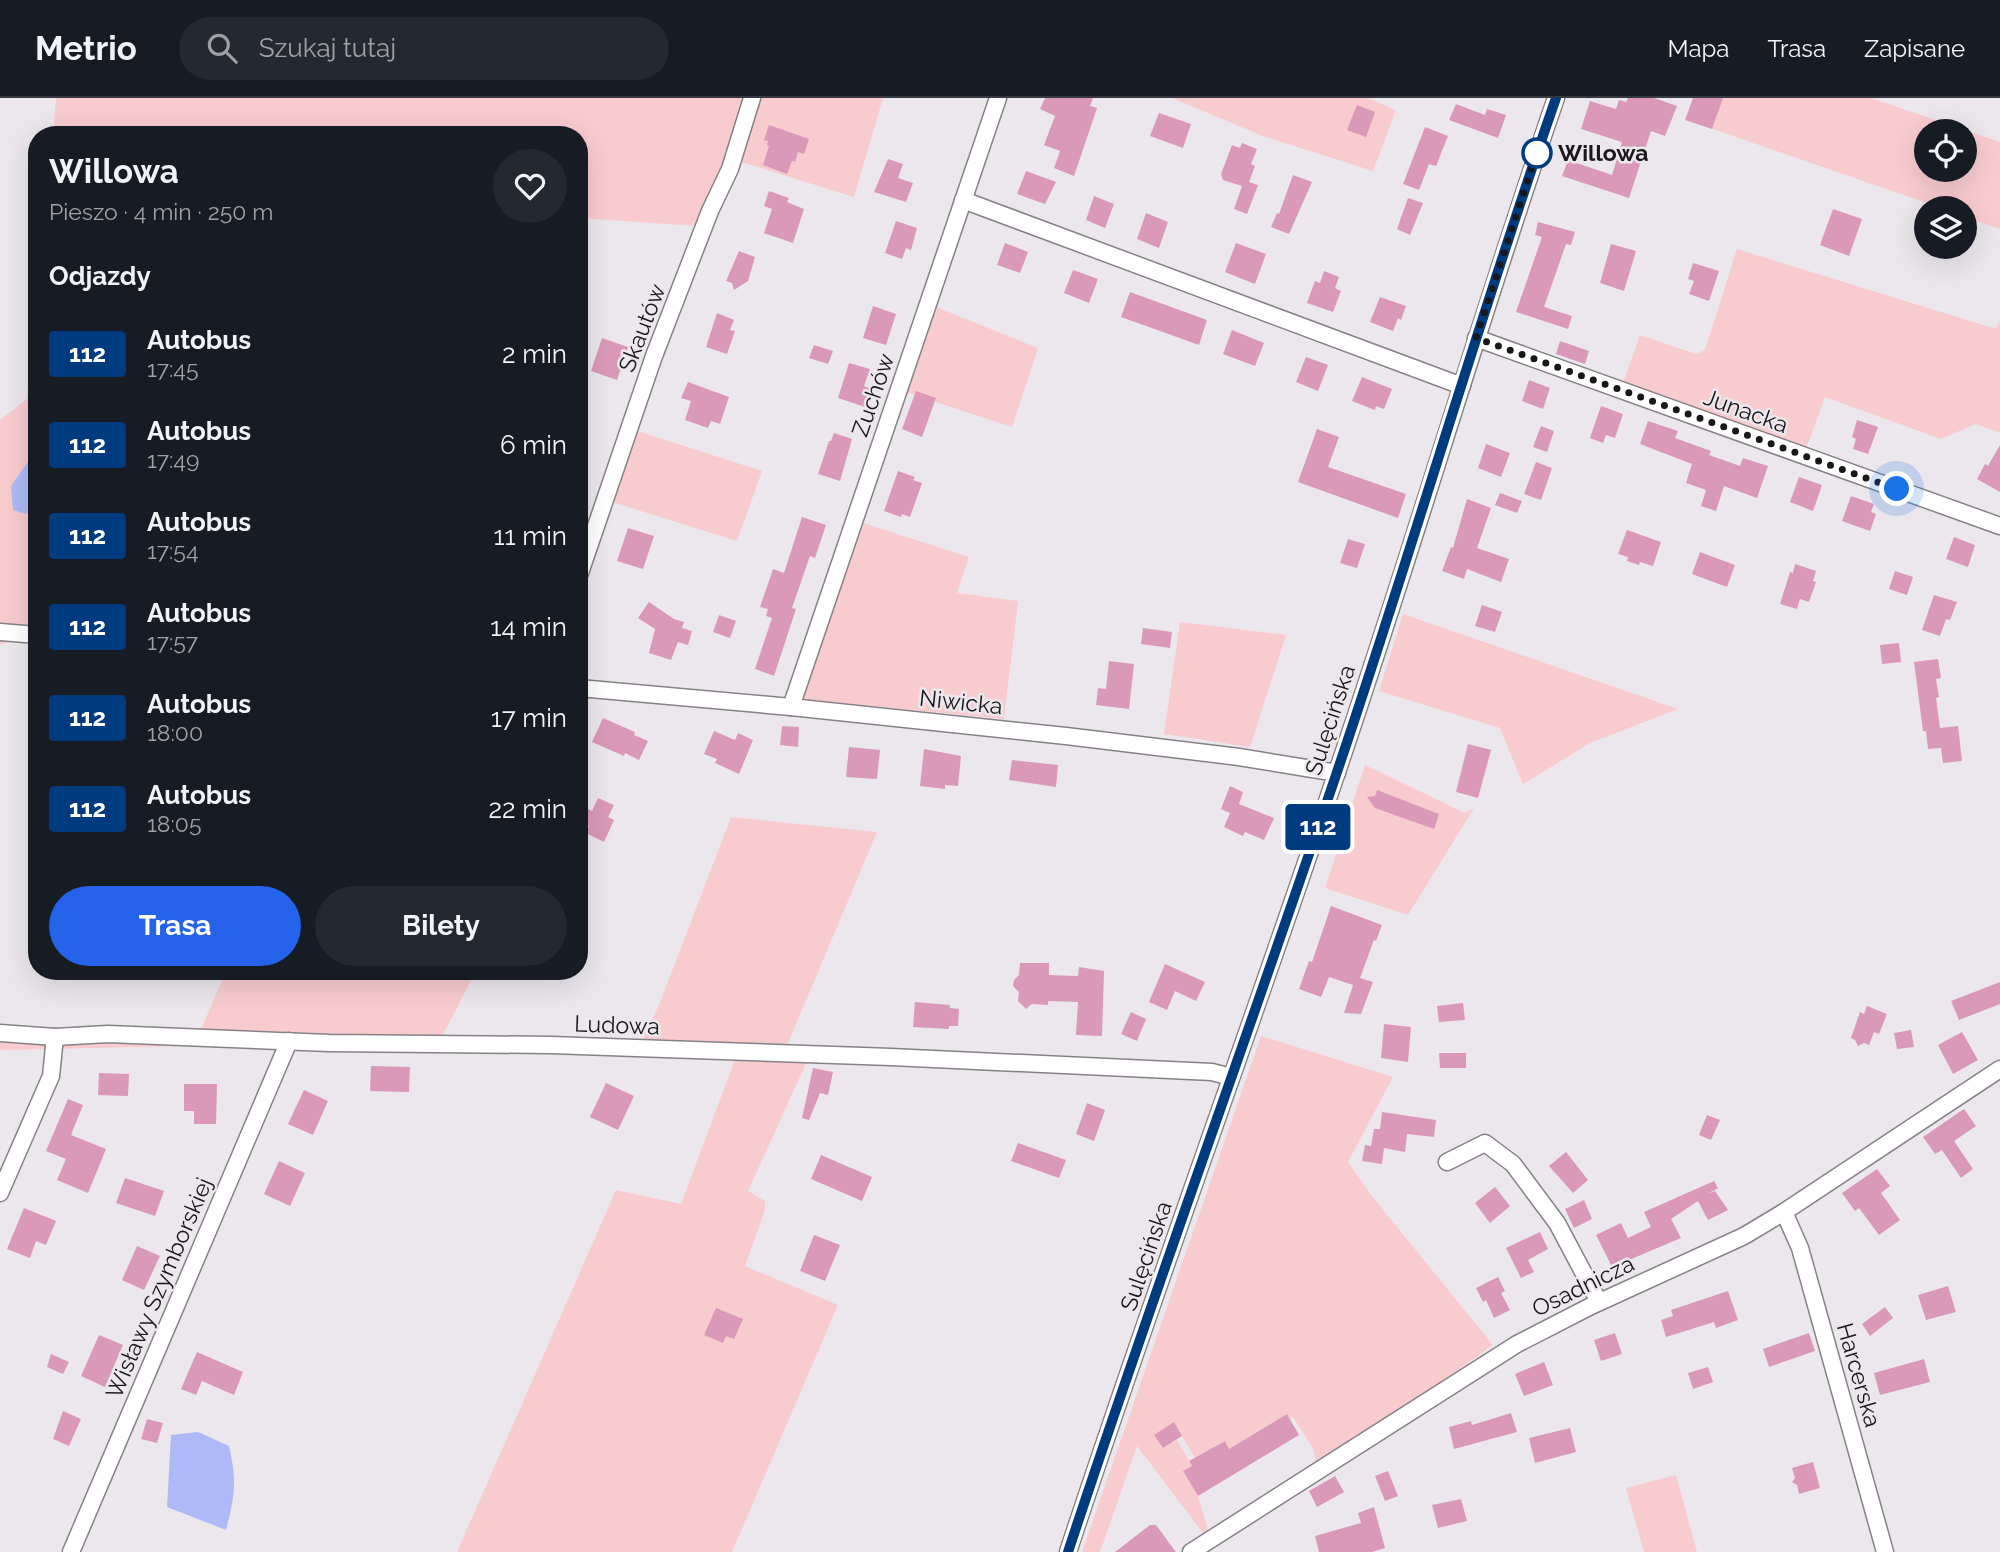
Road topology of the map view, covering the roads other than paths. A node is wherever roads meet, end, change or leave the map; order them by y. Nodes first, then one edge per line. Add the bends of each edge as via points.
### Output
1 (752, 98) edge
2 (998, 98) edge
3 (1556, 98) edge
4 (963, 200) junction
5 (1476, 338) junction
6 (1462, 386) junction
7 (2000, 526) edge
8 (588, 550) edge
9 (0, 632) edge
10 (28, 634) edge
11 (588, 689) edge
12 (791, 707) junction
13 (1337, 773) junction
14 (0, 1033) edge
15 (55, 1037) junction
16 (289, 1041) junction
17 (2000, 1069) edge
18 (1231, 1077) junction
19 (1447, 1161) dead end
20 (0, 1194) edge
21 (1784, 1212) junction
22 (1599, 1302) junction
23 (71, 1552) edge
24 (1068, 1552) edge
25 (1191, 1552) edge
26 (1885, 1552) edge

1 - 8 street, Skautów via 730,169 654,356
2 - 4 street, Zuchów
3 - 5 street, Sulęcińska
4 - 6 street
4 - 12 street, Zuchów
5 - 6 street, Sulęcińska
5 - 7 street, Junacka
6 - 13 street, Sulęcińska
9 - 10 street
11 - 12 street, Niwicka
12 - 13 street, Niwicka via 1239,757
13 - 18 street, Sulęcińska
14 - 15 street, Ludowa
15 - 16 street, Ludowa via 108,1034
15 - 20 street via 51,1076
16 - 18 street, Ludowa via 891,1057 1212,1072
16 - 23 street, Wisławy Szymborskiej
17 - 21 street, Osadnicza
18 - 24 street, Sulęcińska
19 - 22 street via 1485,1143 1513,1164 1557,1223
21 - 22 street, Osadnicza via 1744,1236
21 - 26 street, Harcerska via 1800,1248
22 - 25 street, Osadnicza via 1517,1344

